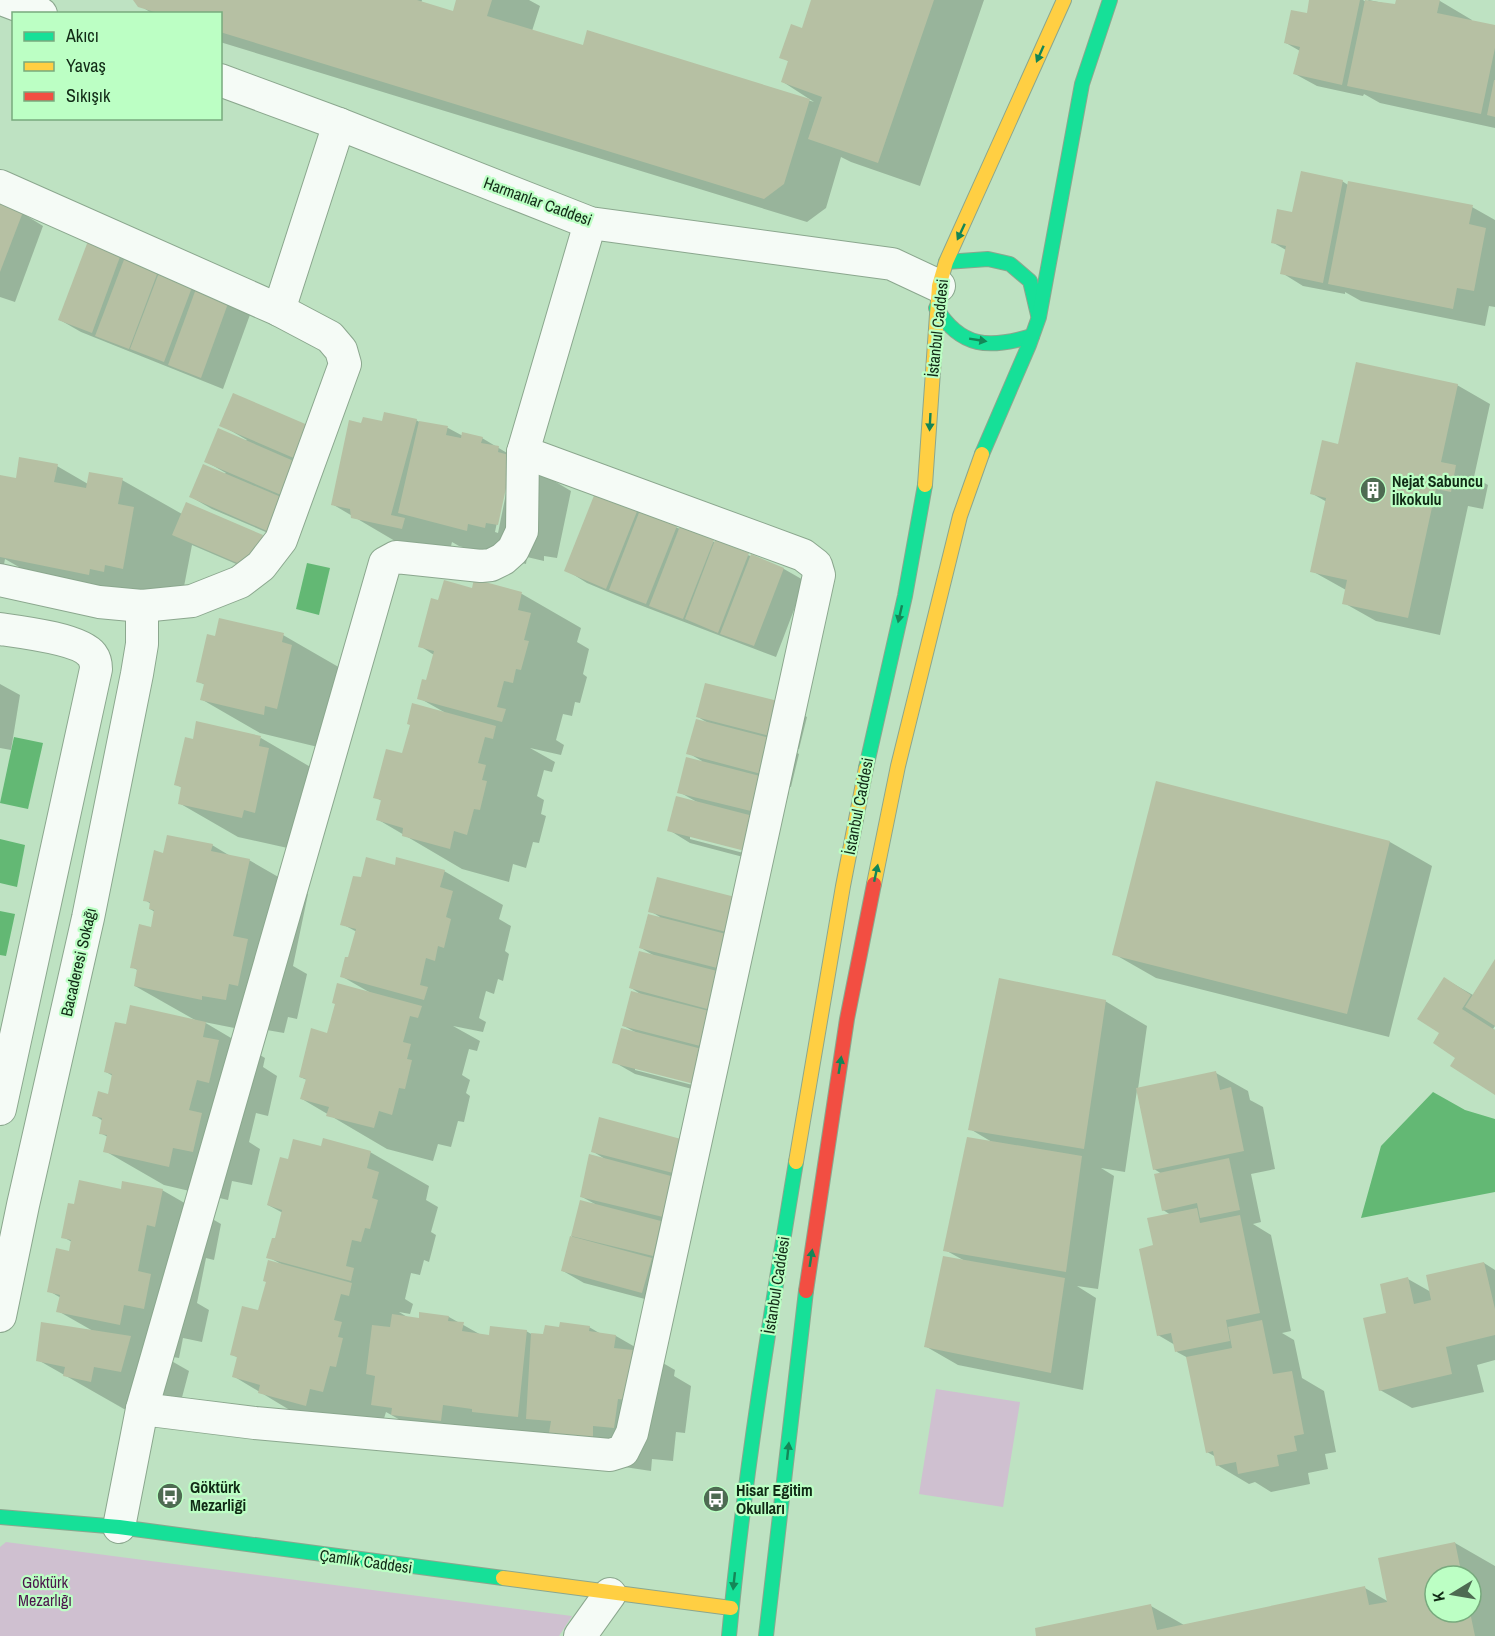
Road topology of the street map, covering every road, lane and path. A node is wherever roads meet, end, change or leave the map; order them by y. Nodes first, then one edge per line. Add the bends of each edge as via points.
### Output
1 (4, 0) edge
2 (1064, 0) edge
3 (1110, 0) edge
4 (36, 12) edge
5 (222, 81) edge
6 (339, 124) junction
7 (0, 186) edge
8 (590, 223) junction
9 (940, 285) junction
10 (279, 310) junction
11 (1039, 317) junction
12 (1032, 336) junction
13 (523, 452) junction
14 (0, 579) edge
15 (142, 606) junction
16 (0, 629) edge
17 (0, 1109) edge
18 (0, 1316) edge
19 (141, 1410) junction
20 (0, 1517) edge
21 (119, 1527) junction
22 (610, 1594) junction
23 (736, 1609) junction
24 (580, 1636) edge
25 (729, 1636) edge
26 (766, 1636) edge

1 - 4 street
2 -> 9 main road, İstanbul Caddesi via 1036,76
3 - 11 main road, İstanbul Caddesi via 1077,83
5 - 6 street, Harmanlar Caddesi
6 - 8 street, Harmanlar Caddesi
6 - 10 street
7 - 10 street
8 - 9 street, Harmanlar Caddesi via 892,264
8 - 13 street
9 - 11 main road via 988,259 1010,264 1030,281
9 -> 12 main road via 948,326 962,337 1003,342
9 -> 23 main road, İstanbul Caddesi via 925,489 843,886 777,1270 738,1540
10 - 15 street via 330,337 341,350 345,364 281,540 261,566 240,582 192,601
11 - 12 main road, İstanbul Caddesi
26 -> 12 main road, İstanbul Caddesi via 765,1612 808,1275 847,1019 898,766 960,516
13 - 19 street via 522,531 513,550 503,559 481,566 396,557 385,563
13 - 19 street via 803,555 816,565 819,575 633,1433 623,1451 610,1455
14 - 15 street via 99,602
15 - 18 street, Bacaderesi Sokağı via 137,674 93,895
16 - 17 street via 58,639 86,649 93,655 96,669
19 - 21 street
20 - 21 main road, Çamlık Caddesi
21 - 22 main road, Çamlık Caddesi
22 - 23 main road, Çamlık Caddesi
22 - 24 street
23 - 25 main road, İstanbul Caddesi

